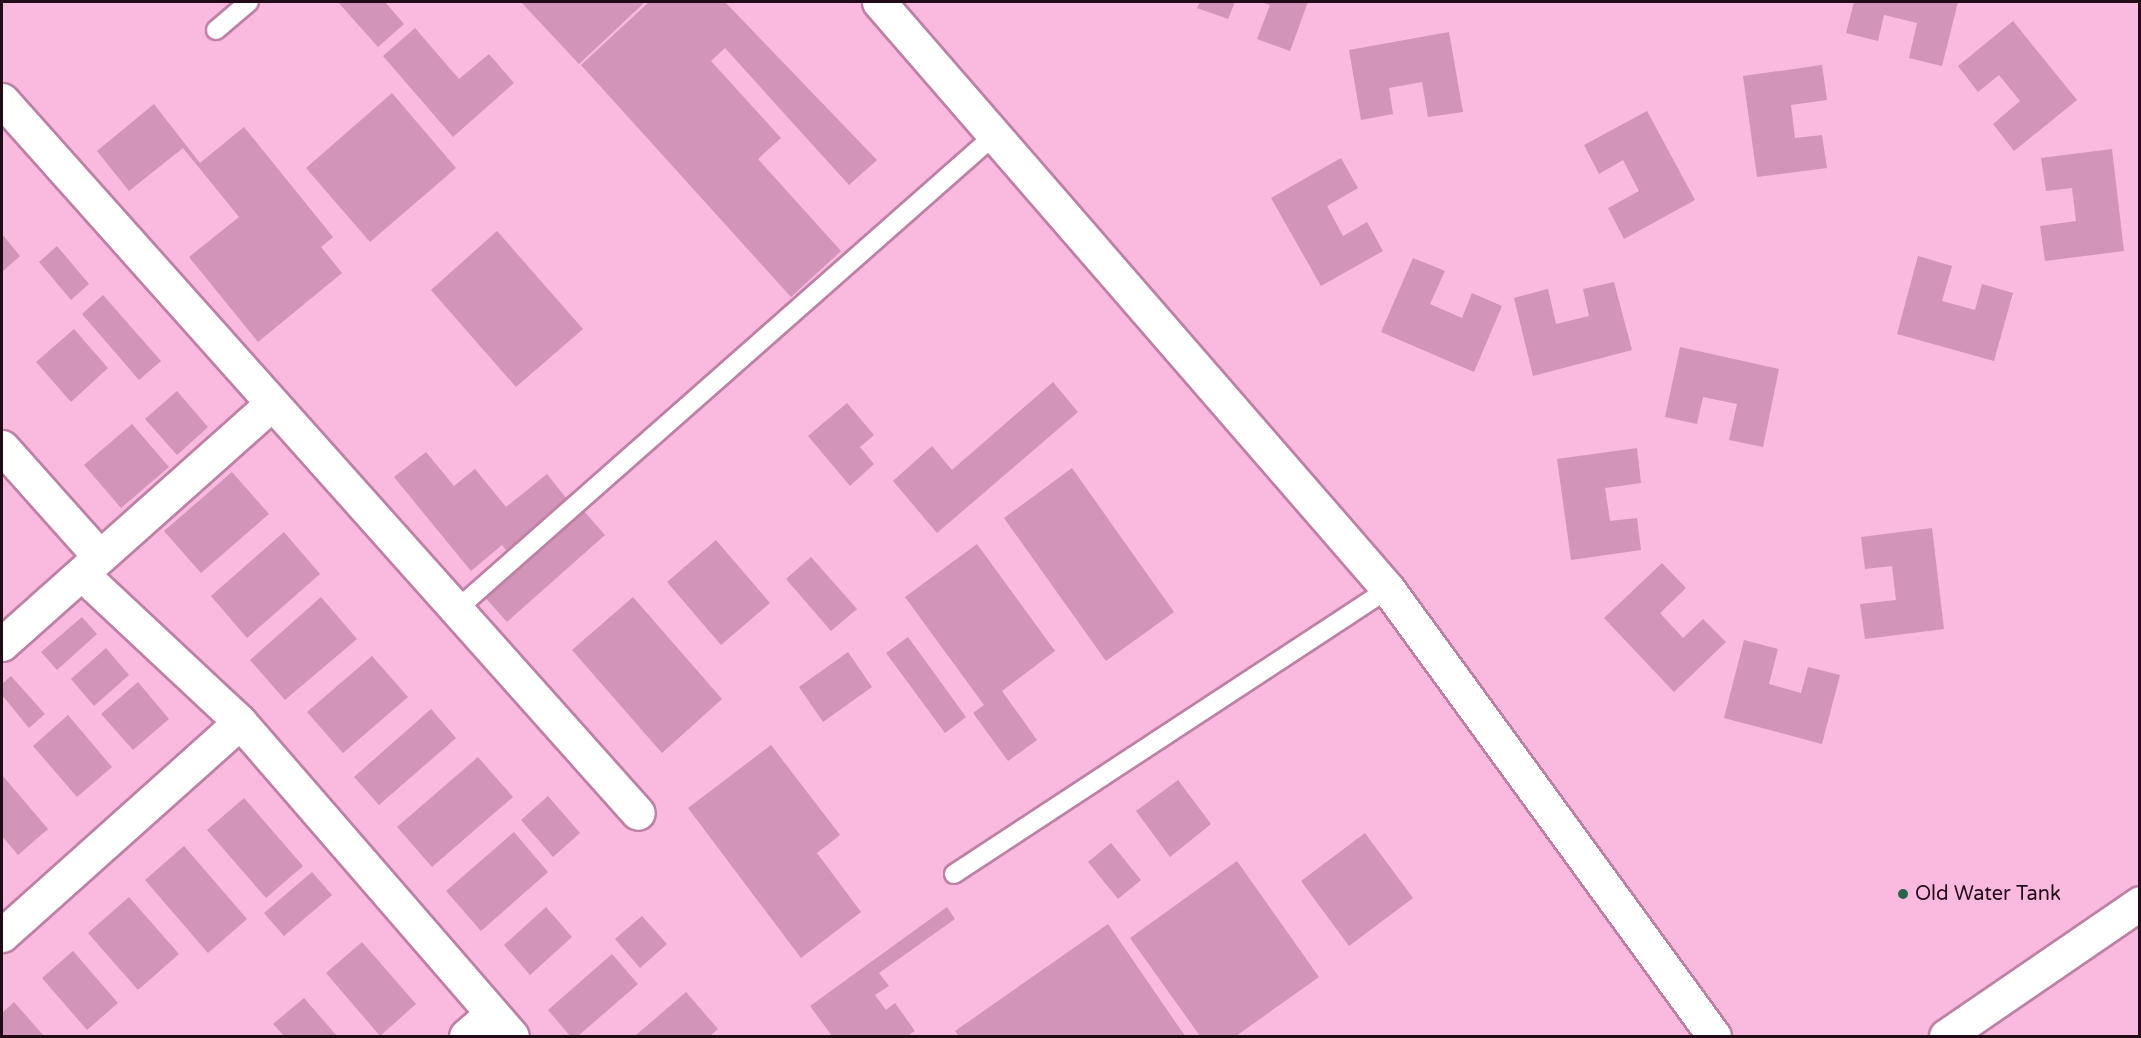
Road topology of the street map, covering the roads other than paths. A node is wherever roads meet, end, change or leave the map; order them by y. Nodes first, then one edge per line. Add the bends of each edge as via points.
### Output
1 (249, 2) edge
2 (879, 2) edge
3 (216, 30) dead end
4 (2, 100) edge
5 (996, 134) junction
6 (271, 404) junction
7 (2, 447) edge
8 (92, 566) junction
9 (1388, 589) junction
10 (456, 610) junction
11 (2, 644) edge
12 (240, 722) junction
13 (638, 813) dead end
14 (954, 874) dead end
15 (2139, 903) edge
16 (2, 935) edge
17 (502, 1025) edge
18 (466, 1036) edge
19 (1714, 1036) edge
20 (1946, 1036) edge

1 - 3 lane
2 - 5 street
4 - 6 street
5 - 9 street
5 - 10 lane
6 - 8 street
6 - 10 street
7 - 8 street
8 - 11 street
8 - 12 street
9 - 14 lane
9 - 19 street
10 - 13 street
12 - 16 street
12 - 17 street
15 - 20 street
17 - 18 street

